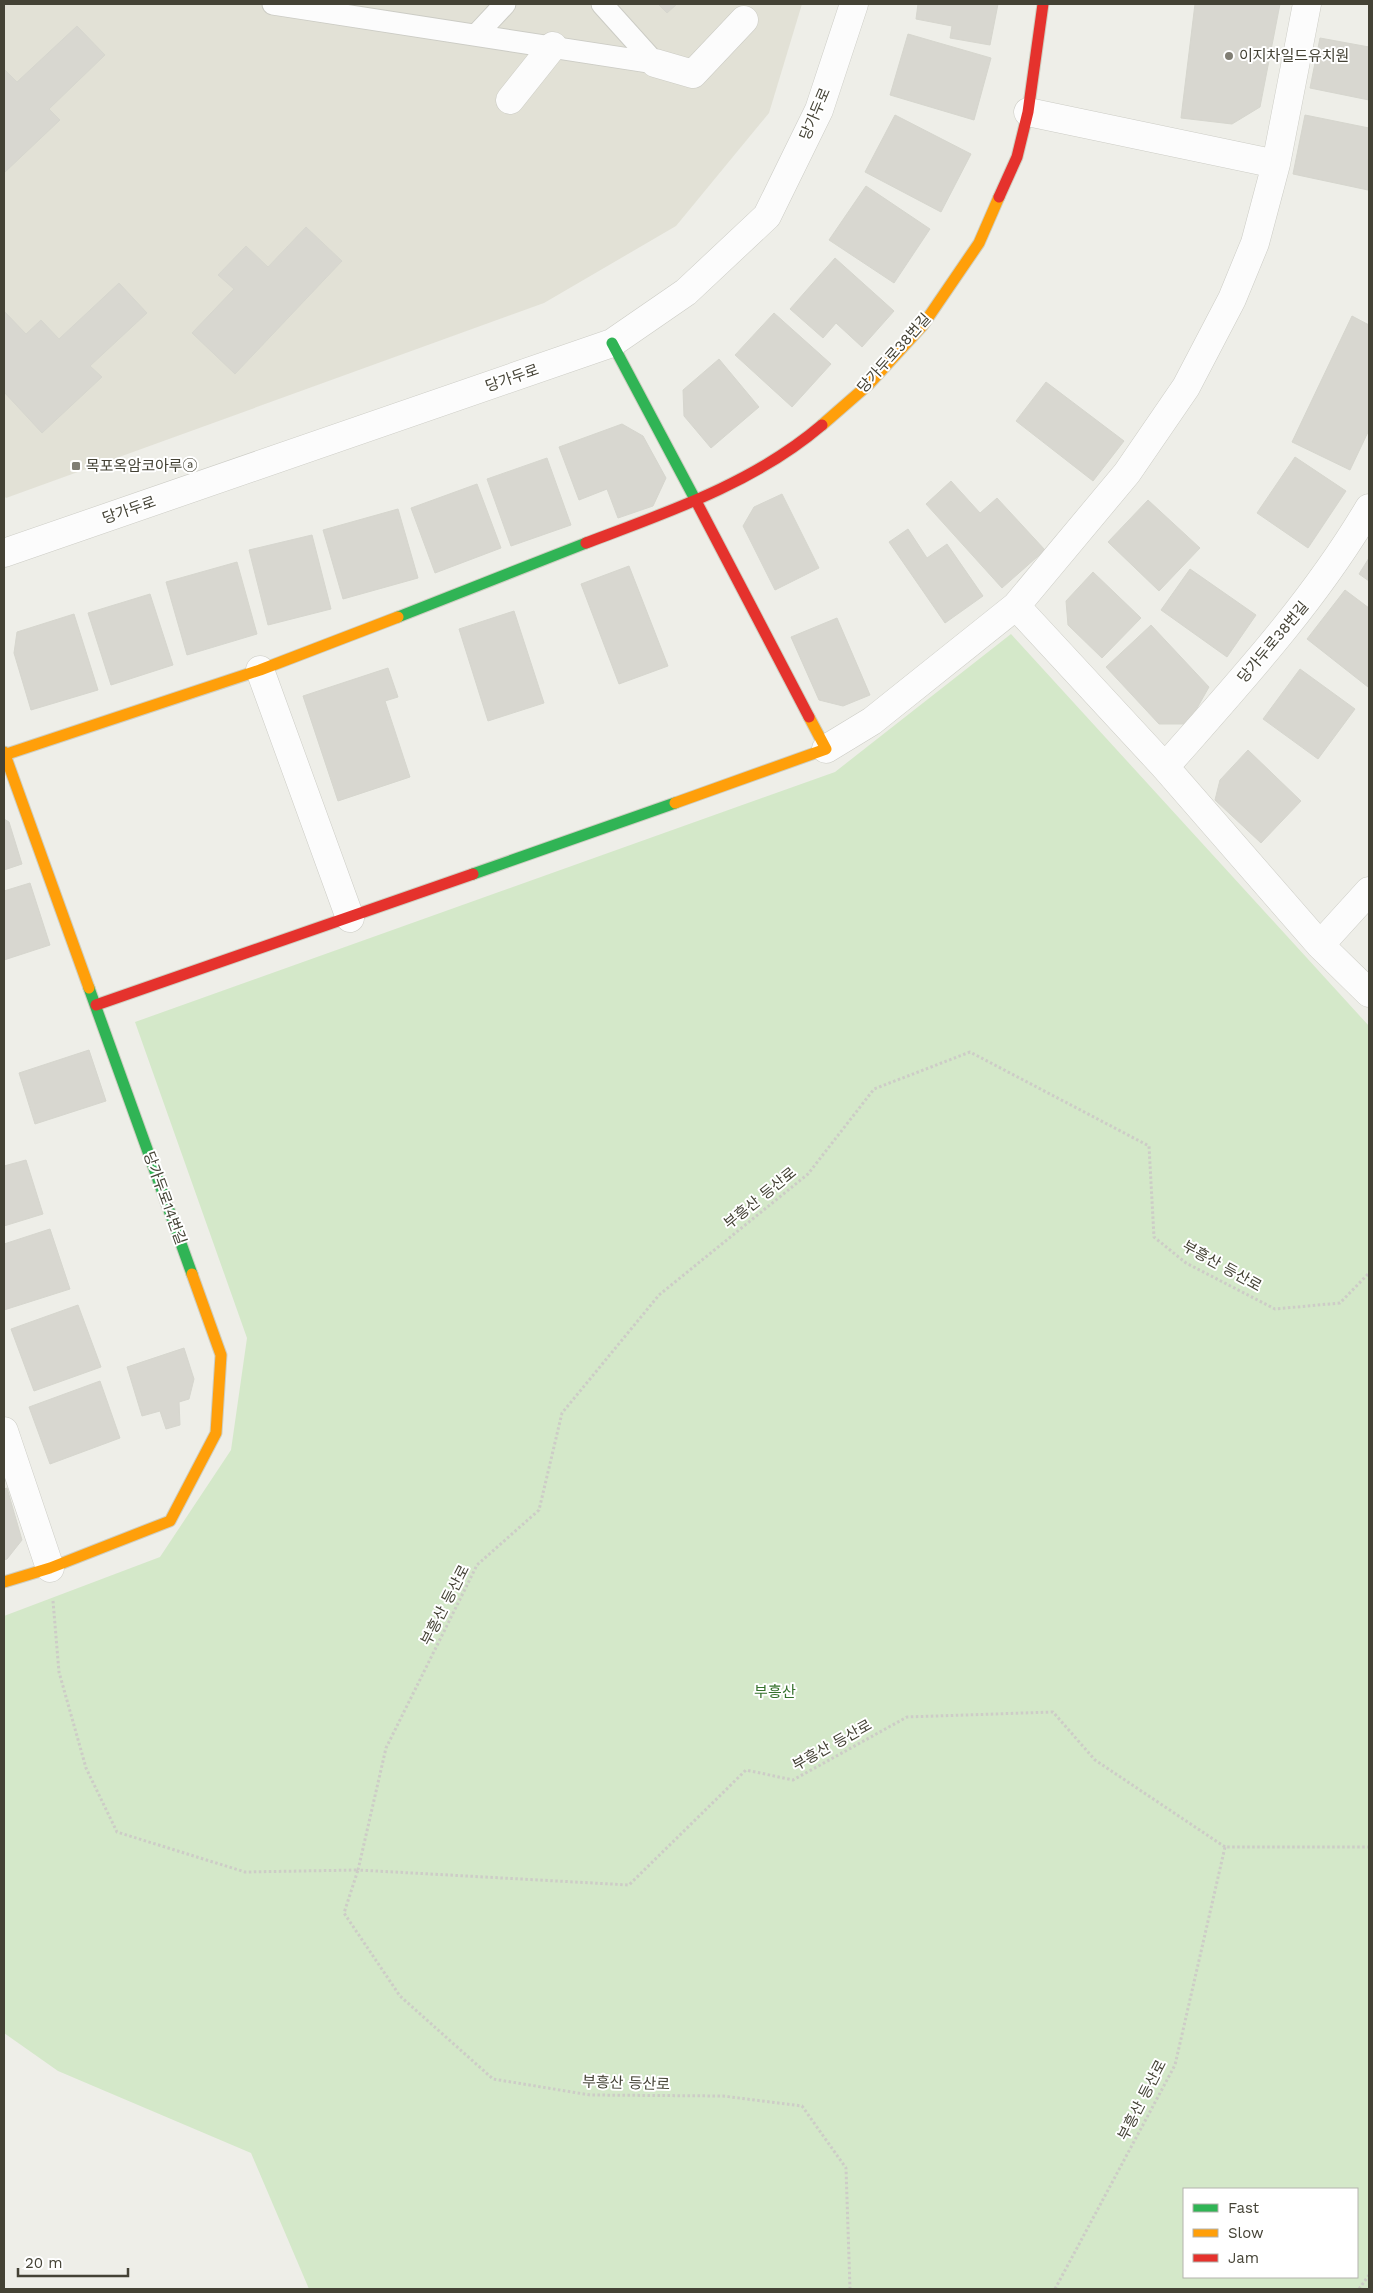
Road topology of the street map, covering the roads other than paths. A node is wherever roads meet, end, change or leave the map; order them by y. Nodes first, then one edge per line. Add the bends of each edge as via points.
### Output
1 (272, 4) edge
2 (505, 4) edge
3 (602, 4) edge
4 (854, 4) edge
5 (1043, 4) edge
6 (1307, 4) edge
7 (744, 20) dead end
8 (478, 34) junction
9 (553, 46) junction
10 (655, 63) junction
11 (510, 100) dead end
12 (1028, 112) junction
13 (1276, 164) junction
14 (612, 343) junction
15 (695, 501) junction
16 (1369, 508) edge
17 (4, 553) edge
18 (1016, 606) junction
19 (260, 670) junction
20 (826, 749) junction
21 (4, 754) edge
22 (1165, 767) junction
23 (1369, 891) edge
24 (350, 918) junction
25 (1320, 945) junction
26 (1369, 993) edge
27 (96, 1005) junction
28 (4, 1431) edge
29 (50, 1568) junction
30 (4, 1582) edge

1 - 8 lane
2 - 8 lane
3 - 10 lane
4 - 14 street, 당가두로 via 819,110 767,216 686,292
5 - 12 street, 당가두로38번길
6 - 13 street
7 - 10 street via 693,74
8 - 9 lane
9 - 10 lane
9 - 11 street
12 - 13 street
12 - 15 street, 당가두로38번길 via 1017,157 979,243 922,325 869,384 803,441 752,473
13 - 18 street via 1255,243 1232,299 1186,387 1127,472
14 - 15 street
14 - 17 street, 당가두로
15 - 19 street, 당가두로38번길
15 - 20 street
16 - 22 street, 당가두로38번길 via 1292,622
18 - 20 street via 872,722
18 - 22 street
19 - 21 street, 당가두로38번길
19 - 24 street
20 - 24 street
21 - 27 street, 당가두로14번길
22 - 25 street
23 - 25 street
24 - 27 street
25 - 26 street
27 - 29 street, 당가두로14번길 via 221,1355 216,1433 170,1521
28 - 29 street
29 - 30 street, 당가두로14번길

